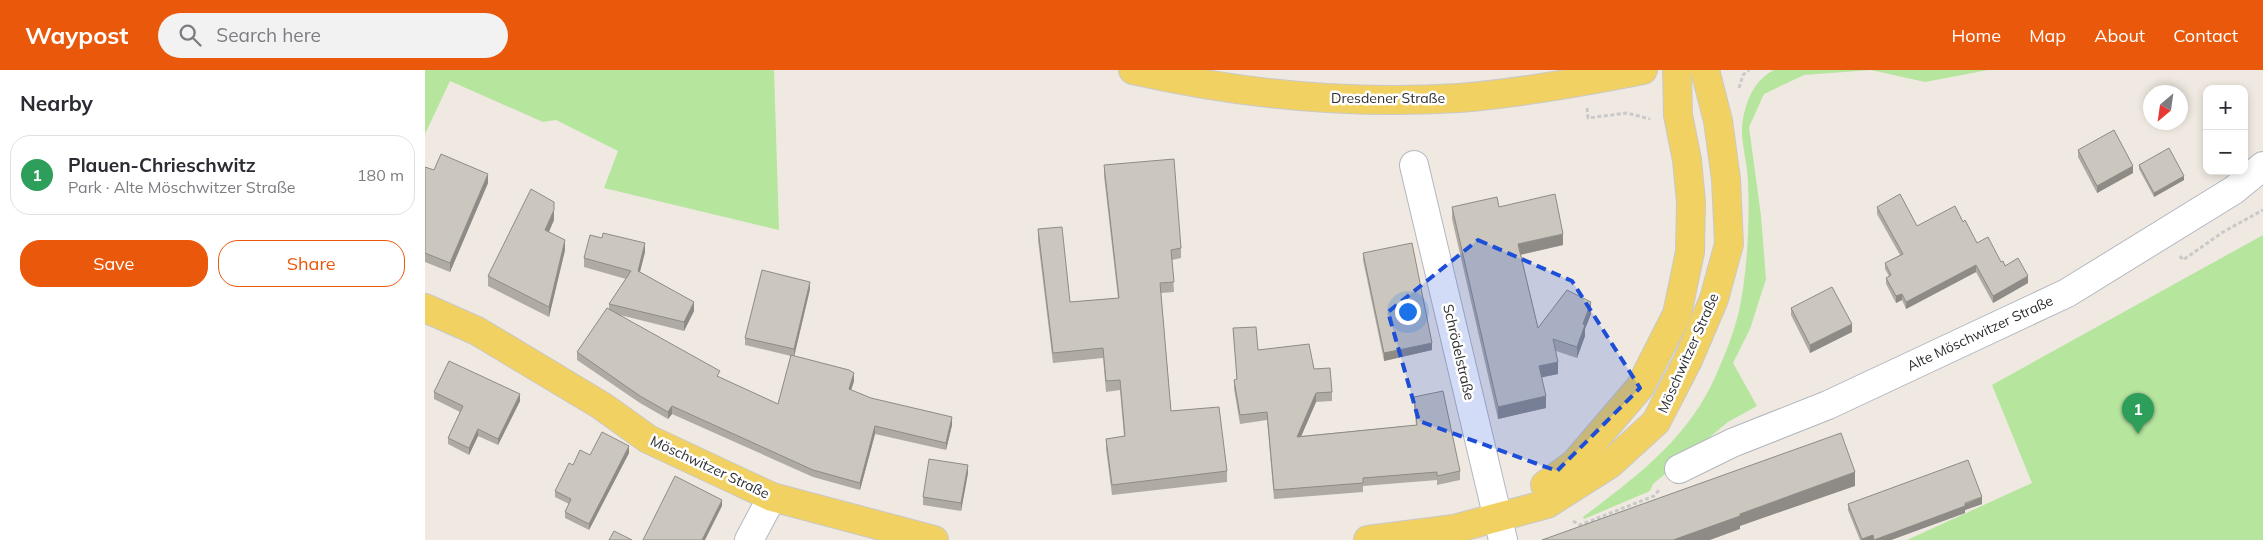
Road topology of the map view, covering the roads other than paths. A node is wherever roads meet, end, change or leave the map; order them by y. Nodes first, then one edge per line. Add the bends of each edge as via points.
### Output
1 (1133, 70) edge
2 (1643, 70) edge
3 (1677, 70) edge
4 (1705, 70) edge
5 (1414, 164) dead end
6 (2263, 166) edge
7 (425, 308) edge
8 (1679, 469) road end
9 (772, 497) junction
10 (1500, 528) edge
11 (749, 540) edge
12 (934, 540) edge
13 (1368, 540) edge

1 - 2 main road, Dresdener Straße via 1229,89 1305,97 1382,100 1460,98 1582,82
3 - 10 main road, Möschwitzer Straße via 1678,116 1691,202 1690,252 1677,314 1640,387 1574,464
4 - 10 main road, Möschwitzer Straße via 1718,121 1726,179 1729,244 1714,299 1688,360 1657,422 1610,464 1547,504
5 - 10 street, Schrödelstraße
6 - 8 street, Alte Möschwitzer Straße via 2234,190 2067,292 1828,405 1732,443
7 - 9 main road, Möschwitzer Straße via 477,331 602,406 648,439
9 - 11 street
9 - 12 main road, Möschwitzer Straße
10 - 13 main road, Möschwitzer Straße via 1454,529

